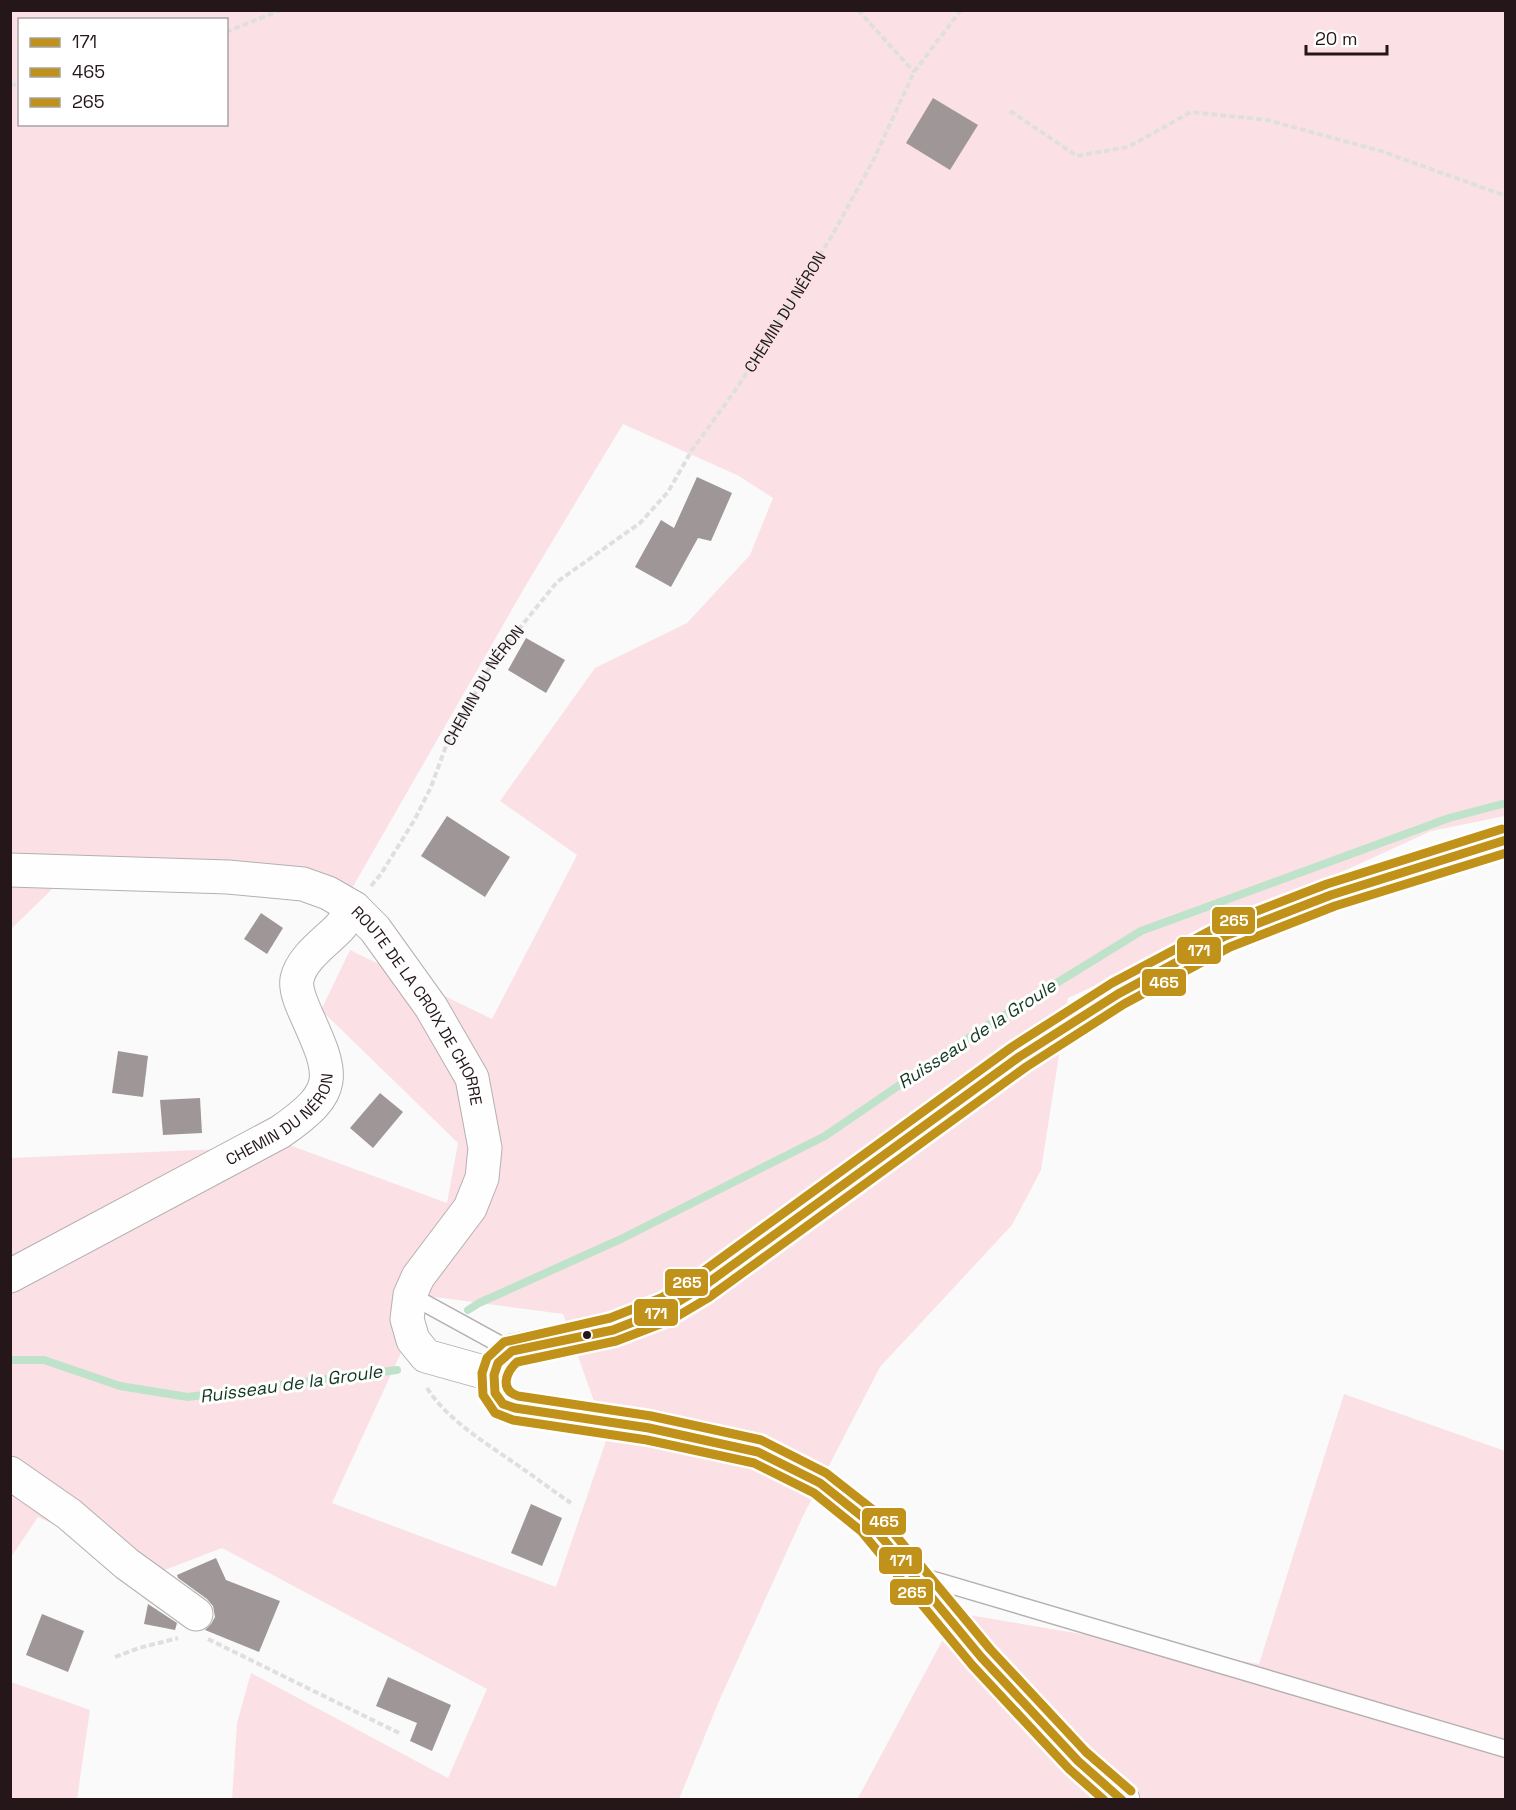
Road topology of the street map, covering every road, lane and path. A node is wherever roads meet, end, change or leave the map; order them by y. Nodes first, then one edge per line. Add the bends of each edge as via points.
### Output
1 (281, 10) edge
2 (858, 10) edge
3 (961, 10) edge
4 (228, 31) edge
5 (914, 72) junction
6 (1010, 111) dead end
7 (1506, 196) edge
8 (1506, 840) edge
9 (10, 870) edge
10 (354, 908) junction
11 (10, 1276) edge
12 (410, 1295) junction
13 (426, 1356) junction
14 (503, 1363) junction
15 (10, 1473) edge
16 (571, 1503) dead end
17 (912, 1574) junction
18 (199, 1622) junction
19 (115, 1657) dead end
20 (401, 1734) dead end
21 (1506, 1749) edge
22 (1123, 1800) edge

1 - 4 path
2 - 5 path
3 - 5 path, CHEMIN DU NÉRON
5 - 10 path, CHEMIN DU NÉRON via 873,161 830,239 668,492 640,523 556,582 493,661 446,746 416,819
6 - 7 path via 1077,156 1128,147 1191,112 1267,120 1381,151
8 - 14 street via 1331,895 1225,936 1118,994 1019,1057 666,1309 614,1330
9 - 10 street, ROUTE DE LA CROIX DE CHORRE via 228,877 303,884
10 - 11 street, CHEMIN DU NÉRON via 308,958 297,980 300,1001 325,1062 327,1080 321,1098 306,1115
10 - 12 street, ROUTE DE LA CROIX DE CHORRE via 375,928 431,1007 472,1078 485,1148 482,1178 470,1208 418,1277
12 - 13 street, ROUTE DE LA CROIX DE CHORRE via 407,1319 413,1340
12 - 14 lane
13 - 14 street
13 - 16 path via 420,1372 433,1396 451,1416
14 - 17 street via 495,1393 503,1404 650,1428 758,1452 819,1482 869,1522
15 - 18 street via 69,1514
17 - 21 lane
17 - 22 street via 989,1666 1078,1761
18 - 19 path
18 - 20 path via 204,1637 225,1649

